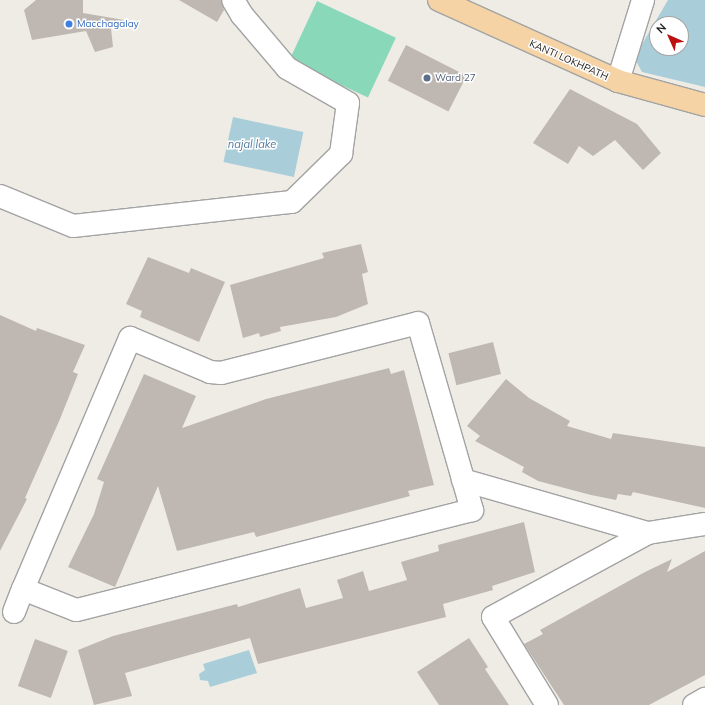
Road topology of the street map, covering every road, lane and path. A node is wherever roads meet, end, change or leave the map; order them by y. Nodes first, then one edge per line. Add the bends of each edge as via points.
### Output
1 (233, 0) edge
2 (439, 0) edge
3 (643, 0) edge
4 (618, 80) junction
5 (705, 106) edge
6 (0, 196) edge
7 (463, 480) junction
8 (705, 524) edge
9 (648, 533) junction
10 (23, 590) junction
11 (14, 612) dead end
12 (705, 699) edge
13 (547, 705) edge
14 (694, 705) edge

1 - 6 street via 242,15 287,68 348,103 341,154 292,202 73,226
2 - 4 main road, KANTI LOKHPATH
3 - 4 street
4 - 5 main road, KANTI LOKHPATH
7 - 9 street
7 - 10 street via 472,510 76,610
7 - 10 street via 418,323 221,373 210,372 130,338
8 - 9 street
9 - 13 street via 493,617
10 - 11 street
12 - 14 street

